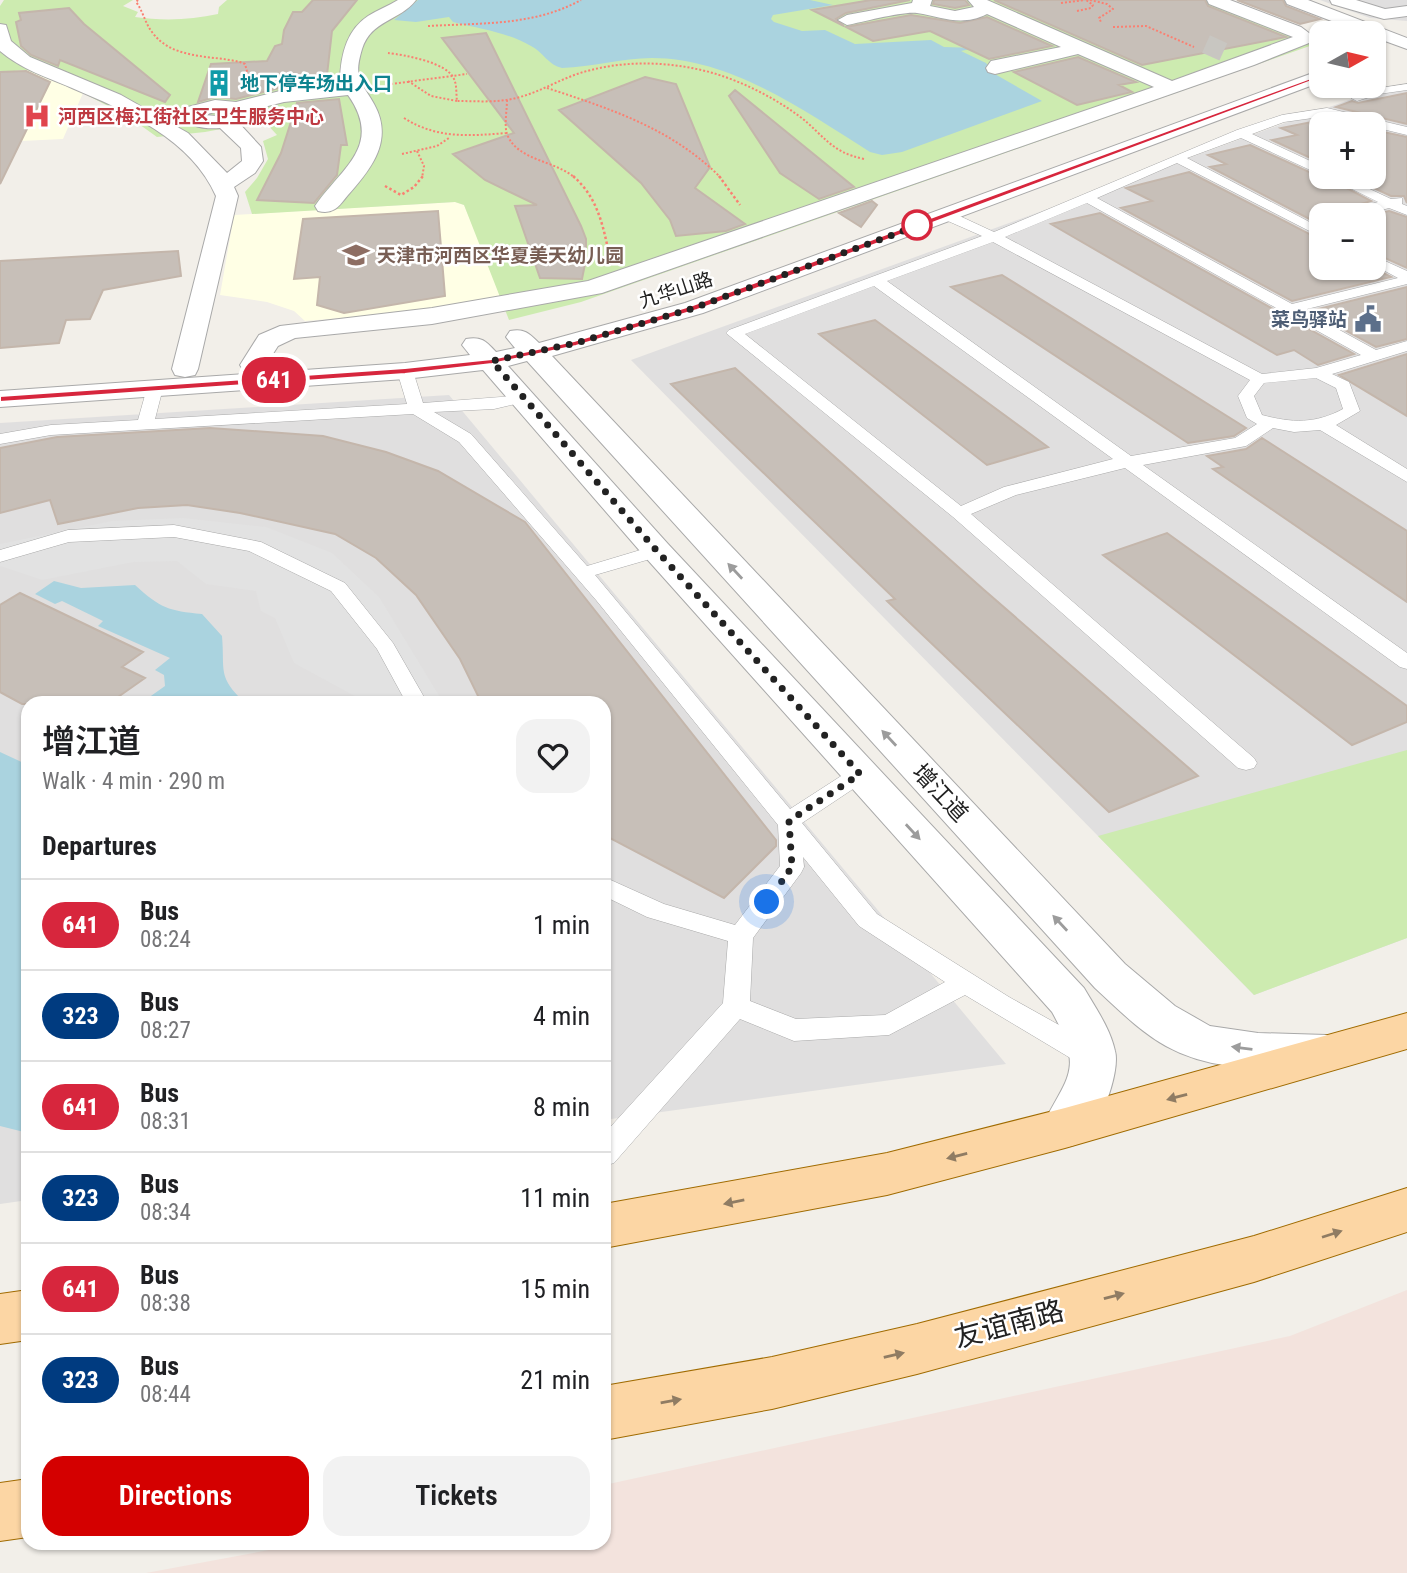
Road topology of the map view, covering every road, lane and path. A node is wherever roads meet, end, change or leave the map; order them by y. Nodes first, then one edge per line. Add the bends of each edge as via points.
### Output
1 (138, 0) edge
2 (385, 0) edge
3 (408, 0) edge
4 (581, 0) edge
5 (1089, 0) edge
6 (1216, 0) edge
7 (1338, 0) edge
8 (1286, 2) edge
9 (922, 4) edge
10 (981, 4) edge
11 (1407, 11) edge
12 (847, 20) dead end
13 (2, 21) edge
14 (372, 21) junction
15 (1328, 21) edge
16 (456, 23) dead end
17 (1111, 27) junction
18 (1407, 31) edge
19 (1063, 39) junction
20 (1392, 45) edge
21 (1082, 48) junction
22 (352, 50) junction
23 (1237, 60) junction
24 (1309, 62) edge
25 (995, 68) dead end
26 (467, 74) dead end
27 (451, 76) junction
28 (1309, 80) edge
29 (408, 81) junction
30 (397, 83) junction
31 (392, 87) dead end
32 (1407, 87) edge
33 (547, 88) junction
34 (1169, 88) junction
35 (353, 89) junction
36 (1386, 90) edge
37 (507, 100) junction
38 (457, 101) junction
39 (229, 112) junction
40 (399, 114) dead end
41 (163, 126) junction
42 (1407, 131) edge
43 (507, 133) junction
44 (1241, 133) junction
45 (450, 137) junction
46 (417, 151) junction
47 (369, 159) junction
48 (1177, 159) junction
49 (870, 160) dead end
50 (1309, 165) edge
51 (224, 184) junction
52 (1360, 189) edge
53 (1088, 198) junction
54 (1407, 199) edge
55 (1390, 203) junction
56 (1386, 204) edge
57 (326, 206) dead end
58 (1407, 211) edge
59 (946, 215) junction
60 (1309, 224) edge
61 (755, 234) junction
62 (994, 237) junction
63 (1386, 267) edge
64 (1407, 279) edge
65 (613, 281) junction
66 (877, 281) junction
67 (1291, 309) junction
68 (525, 344) junction
69 (1407, 346) edge
70 (483, 352) junction
71 (1375, 356) junction
72 (253, 365) junction
73 (185, 369) junction
74 (405, 371) junction
75 (1318, 373) junction
76 (1259, 379) junction
77 (0, 381) edge
78 (155, 388) junction
79 (522, 398) junction
80 (0, 399) edge
81 (416, 409) junction
82 (1270, 422) junction
83 (145, 425) junction
84 (1325, 426) junction
85 (0, 439) edge
86 (1407, 459) edge
87 (1130, 463) junction
88 (1388, 465) junction
89 (1407, 477) edge
90 (959, 513) junction
91 (657, 551) junction
92 (0, 556) edge
93 (583, 573) junction
94 (1407, 663) edge
95 (414, 696) edge
96 (1246, 763) dead end
97 (860, 774) junction
98 (789, 821) junction
99 (611, 889) edge
100 (741, 936) junction
101 (966, 982) junction
102 (736, 1006) junction
103 (1407, 1031) edge
104 (1335, 1054) junction
105 (1096, 1059) junction
106 (1065, 1128) junction
107 (611, 1146) edge
108 (1407, 1210) edge
109 (611, 1225) edge
110 (21, 1316) edge
111 (0, 1319) edge
112 (611, 1412) edge
113 (21, 1509) edge
114 (0, 1512) edge

1 - 39 path via 146,26 164,43 207,58 245,64 248,75 241,96
2 - 14 street
3 - 14 street
4 - 16 path via 527,18
5 - 17 path via 1113,9 1099,18
6 - 23 street via 1304,36 1298,43
7 - 11 street via 1384,14
8 - 15 street
8 - 20 street
9 - 10 street via 937,14 959,15 978,13
9 - 12 street
10 - 19 street
13 - 41 street via 2,44 23,61 114,99
14 - 22 street
17 - 19 path
17 - 23 path via 1146,26
18 - 20 street
19 - 21 street
21 - 25 street
21 - 34 street
22 - 27 path via 418,59
22 - 35 street via 349,71
23 - 34 street
24 - 68 street, 九华山路
26 - 27 path
27 - 29 path
27 - 38 path
28 - 59 street, 九华山路
29 - 30 path
29 - 38 path via 431,97
30 - 31 path
30 - 35 path
32 - 36 lane
33 - 37 path
33 - 49 path via 573,74 604,67 691,68 731,78 803,120 830,147
33 - 61 path via 625,114 698,155 732,191
34 - 61 street
35 - 39 street via 284,96
35 - 47 street via 371,116
37 - 38 path
37 - 43 path
39 - 41 street via 200,109 192,114 194,119
39 - 51 street via 250,144 254,159 243,173
40 - 45 path via 428,132
41 - 51 street via 181,137
42 - 44 lane via 1327,112 1282,119
43 - 45 path
43 - 65 path via 520,152 550,160 588,188 606,234
44 - 48 lane
44 - 50 lane
45 - 46 path
46 - 47 path
46 - 47 path via 424,178 401,195 377,180
47 - 57 street
48 - 53 lane
48 - 60 lane
51 - 73 street via 227,195
52 - 55 lane
53 - 62 lane
53 - 67 lane
54 - 55 lane
55 - 56 lane
55 - 58 lane
59 - 62 lane
59 - 68 street, 九华山路 via 694,308 576,343
61 - 65 street
62 - 66 lane
62 - 76 lane
63 - 64 lane
64 - 67 lane
65 - 72 street via 472,310 289,331 268,341
66 - 87 lane
66 - 90 lane via 734,333
67 - 71 lane
68 - 70 street, 九华山路
104 -> 68 street, 增江道 via 1239,1049 1193,1038 1110,976
69 - 71 lane
70 - 72 street, 九华山路
70 - 74 street, 九华山路
70 - 79 street, 增江道
71 - 75 lane
72 - 73 street, 九华山路
73 - 77 street, 九华山路
74 - 78 street, 九华山路
74 - 81 lane
75 - 76 lane
75 - 84 lane via 1343,385 1352,411
76 - 82 lane via 1246,396 1255,418
78 - 80 street, 九华山路
78 - 83 lane
79 - 81 lane
79 - 91 street, 增江道
81 - 83 lane
81 - 93 lane via 465,438
82 - 84 lane via 1289,428
82 - 87 lane via 1240,442
83 - 85 lane via 51,430
84 - 88 lane
86 - 88 lane
87 - 90 lane via 1010,491
87 - 94 lane
88 - 89 lane
90 - 96 lane
91 - 93 lane
91 - 97 street, 增江道
92 - 95 lane via 68,536 174,531 254,546 338,587 386,647
93 - 98 lane
97 - 98 lane
97 -> 105 street, 增江道 via 1068,1000
98 - 100 lane via 792,867
98 - 101 lane via 868,920
99 - 100 lane via 656,911
100 - 102 lane
101 - 102 lane via 889,1025 794,1030
101 - 105 lane
102 - 107 lane
103 - 104 main road
104 -> 106 main road
105 - 106 street via 1089,1093
106 -> 109 main road via 887,1174
112 -> 108 main road, 友谊南路 via 772,1383 917,1349 1254,1259
110 - 111 main road
113 - 114 main road

